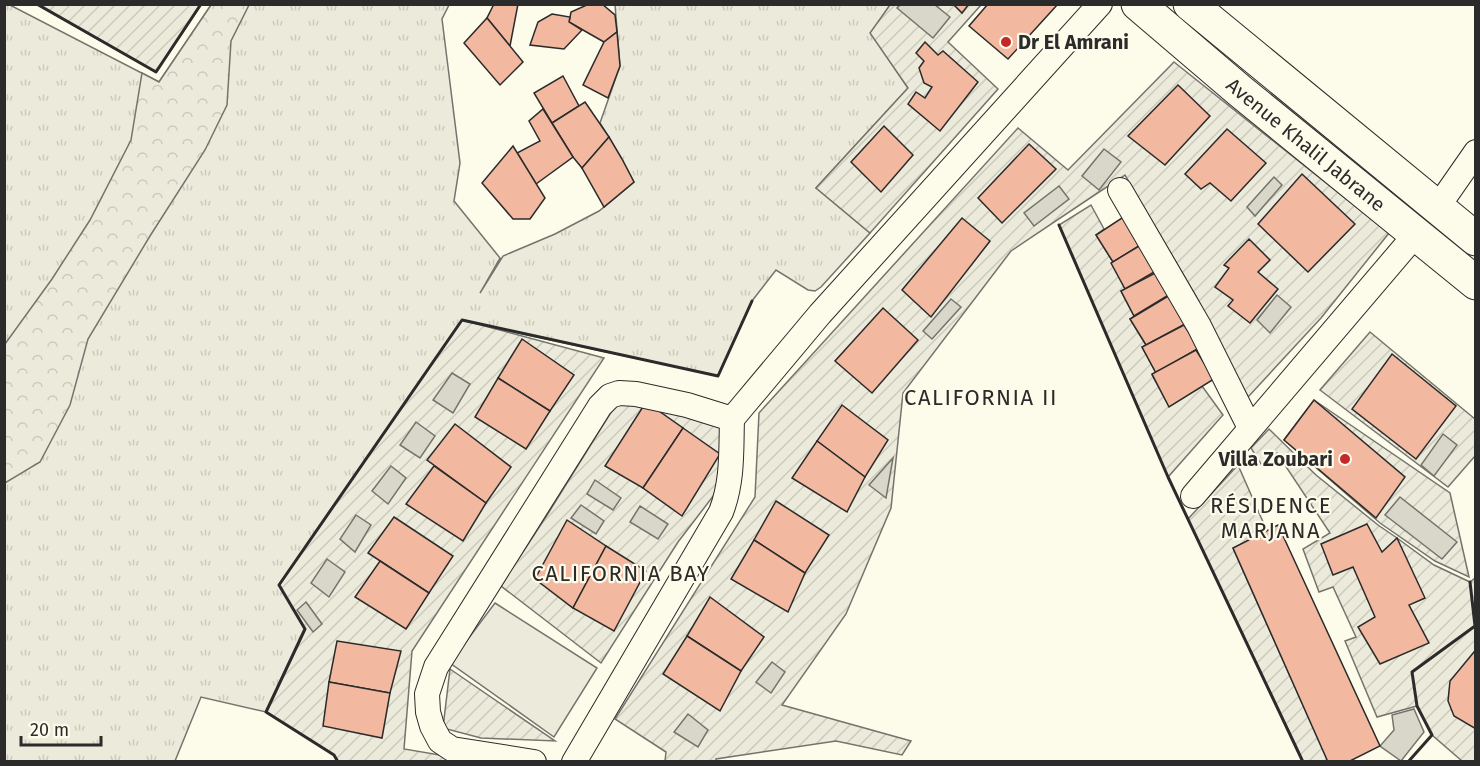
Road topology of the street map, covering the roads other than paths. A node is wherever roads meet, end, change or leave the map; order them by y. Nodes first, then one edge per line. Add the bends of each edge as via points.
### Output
1 (1100, 4) edge
2 (1138, 4) edge
3 (1191, 4) edge
4 (1476, 152) edge
5 (1120, 190) dead end
6 (1437, 208) junction
7 (1416, 234) junction
8 (1476, 239) edge
9 (1476, 283) edge
10 (732, 419) junction
11 (1250, 428) junction
12 (1193, 496) dead end
13 (534, 762) edge
14 (574, 762) edge

1 - 10 street via 827,307
2 - 7 main road, Avenue Khalil Jabrane
3 - 6 main road, Avenue Khalil Jabrane
4 - 6 street
5 - 11 street via 1199,326
6 - 8 main road, Avenue Khalil Jabrane
7 - 9 main road, Avenue Khalil Jabrane
7 - 11 street
10 - 13 street via 636,394 610,396 600,406 436,667 427,694 428,712 440,741 452,749
10 - 14 street via 731,471 721,512
11 - 12 street

